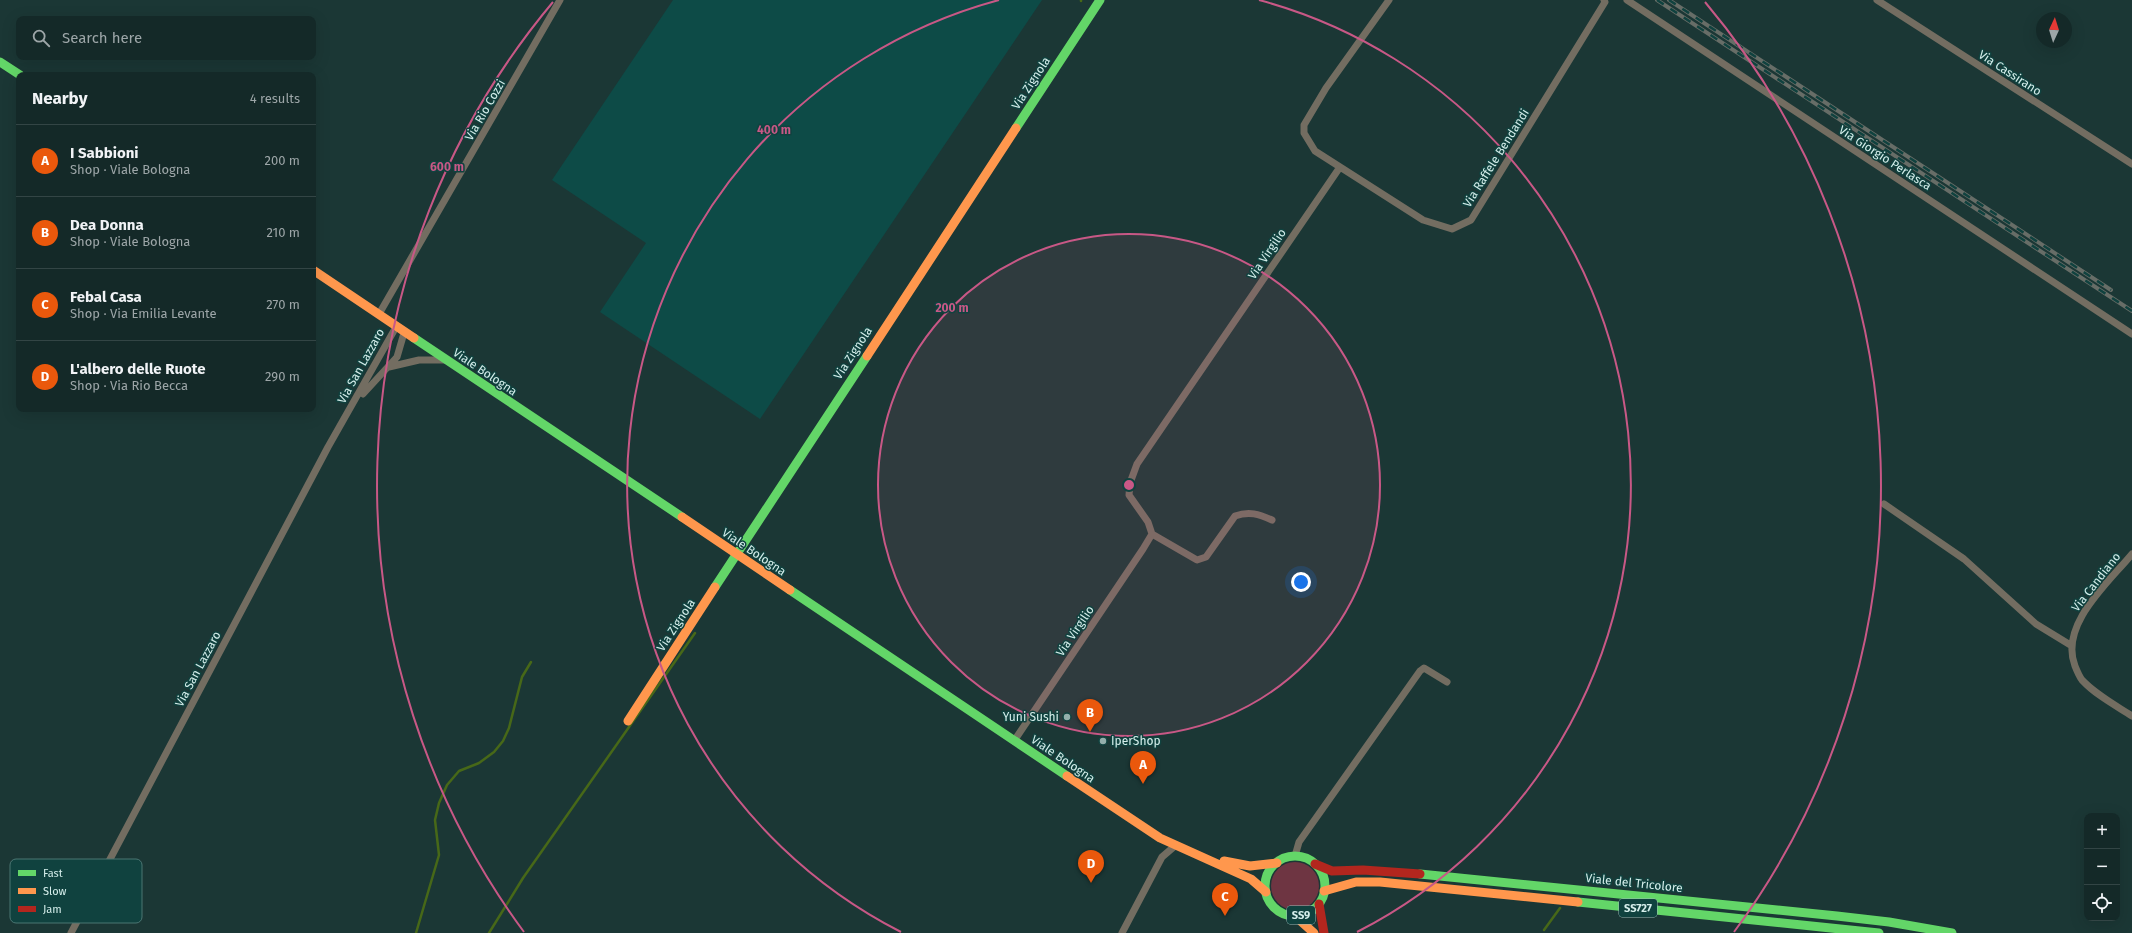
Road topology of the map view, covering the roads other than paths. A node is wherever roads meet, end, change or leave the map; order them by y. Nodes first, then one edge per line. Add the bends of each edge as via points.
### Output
1 (560, 0) edge
2 (1100, 0) edge
3 (1389, 0) edge
4 (1604, 0) edge
5 (1627, 0) edge
6 (1877, 0) edge
7 (0, 62) edge
8 (16, 72) edge
9 (2132, 164) edge
10 (1340, 167) junction
11 (316, 272) edge
12 (379, 314) junction
13 (396, 327) junction
14 (404, 333) junction
15 (2132, 334) edge
16 (446, 360) junction
17 (389, 368) junction
18 (346, 416) junction
19 (1884, 504) dead end
20 (1272, 520) dead end
21 (1152, 534) junction
22 (736, 554) junction
23 (2132, 554) edge
24 (2072, 646) junction
25 (1447, 682) dead end
26 (2132, 716) edge
27 (628, 720) dead end
28 (1014, 741) junction
29 (1176, 845) junction
30 (1185, 850) junction
31 (1295, 856) junction
32 (110, 859) edge
33 (1277, 863) junction
34 (1315, 864) junction
35 (1324, 891) junction
36 (1266, 892) junction
37 (1319, 904) junction
38 (1295, 916) junction
39 (76, 923) edge
40 (71, 933) edge
41 (1122, 933) edge
42 (1314, 933) edge
43 (1324, 933) edge
44 (1880, 933) edge
45 (1952, 933) edge

1 - 12 street, Via Rio Cozzi
2 - 22 main road, Via Zignola
3 - 10 street via 1326,88 1304,125 1304,133 1315,151
4 - 10 street, Via Raffele Bendandi via 1471,220 1452,230 1423,220
5 - 15 street, Via Giorgio Perlasca
6 - 9 street, Via Cassirano
7 - 8 main road
10 - 21 street, Via Virgilio via 1137,464 1129,494 1148,522
11 - 12 main road, Viale Bologna
12 - 13 main road, Viale Bologna
13 - 14 main road, Viale Bologna
13 - 18 street, Via San Lazzaro
14 - 16 main road, Viale Bologna
14 - 17 street, Via San Lazzaro via 397,357
16 - 17 street, Via San Lazzaro via 419,360
16 - 22 main road, Viale Bologna
17 - 18 street, Via San Lazzaro via 368,386
18 - 32 street, Via San Lazzaro
19 - 24 street via 1964,559 2036,624
20 - 21 street via 1250,513 1235,516 1206,557 1197,560
21 - 28 street, Via Virgilio
22 - 27 main road, Via Zignola
22 - 28 main road, Viale Bologna
23 - 24 street, Via Candiano via 2086,609 2076,628
24 - 26 street, Via Candiano via 2073,660 2080,679
25 - 31 street via 1424,668 1420,671 1299,842
28 - 29 main road, Viale Bologna via 1160,838
29 - 30 main road, Viale Bologna
29 - 41 street via 1162,857
30 - 33 main road via 1239,866 1258,867
30 - 36 main road via 1251,879
31 - 33 main road
31 - 34 main road
33 - 36 main road via 1268,873
34 - 35 main road, SS9 via 1323,877
34 - 45 main road, Viale del Tricolore / SS727 via 1332,871 1397,872 1837,916
35 - 37 main road, SS9
35 - 44 main road, Viale del Tricolore / SS727 via 1356,882 1380,882
36 - 38 main road, SS9 via 1276,909
37 - 38 main road, SS9 via 1312,910
37 - 43 main road
38 - 42 main road
39 - 40 street, Via San Lazzaro

